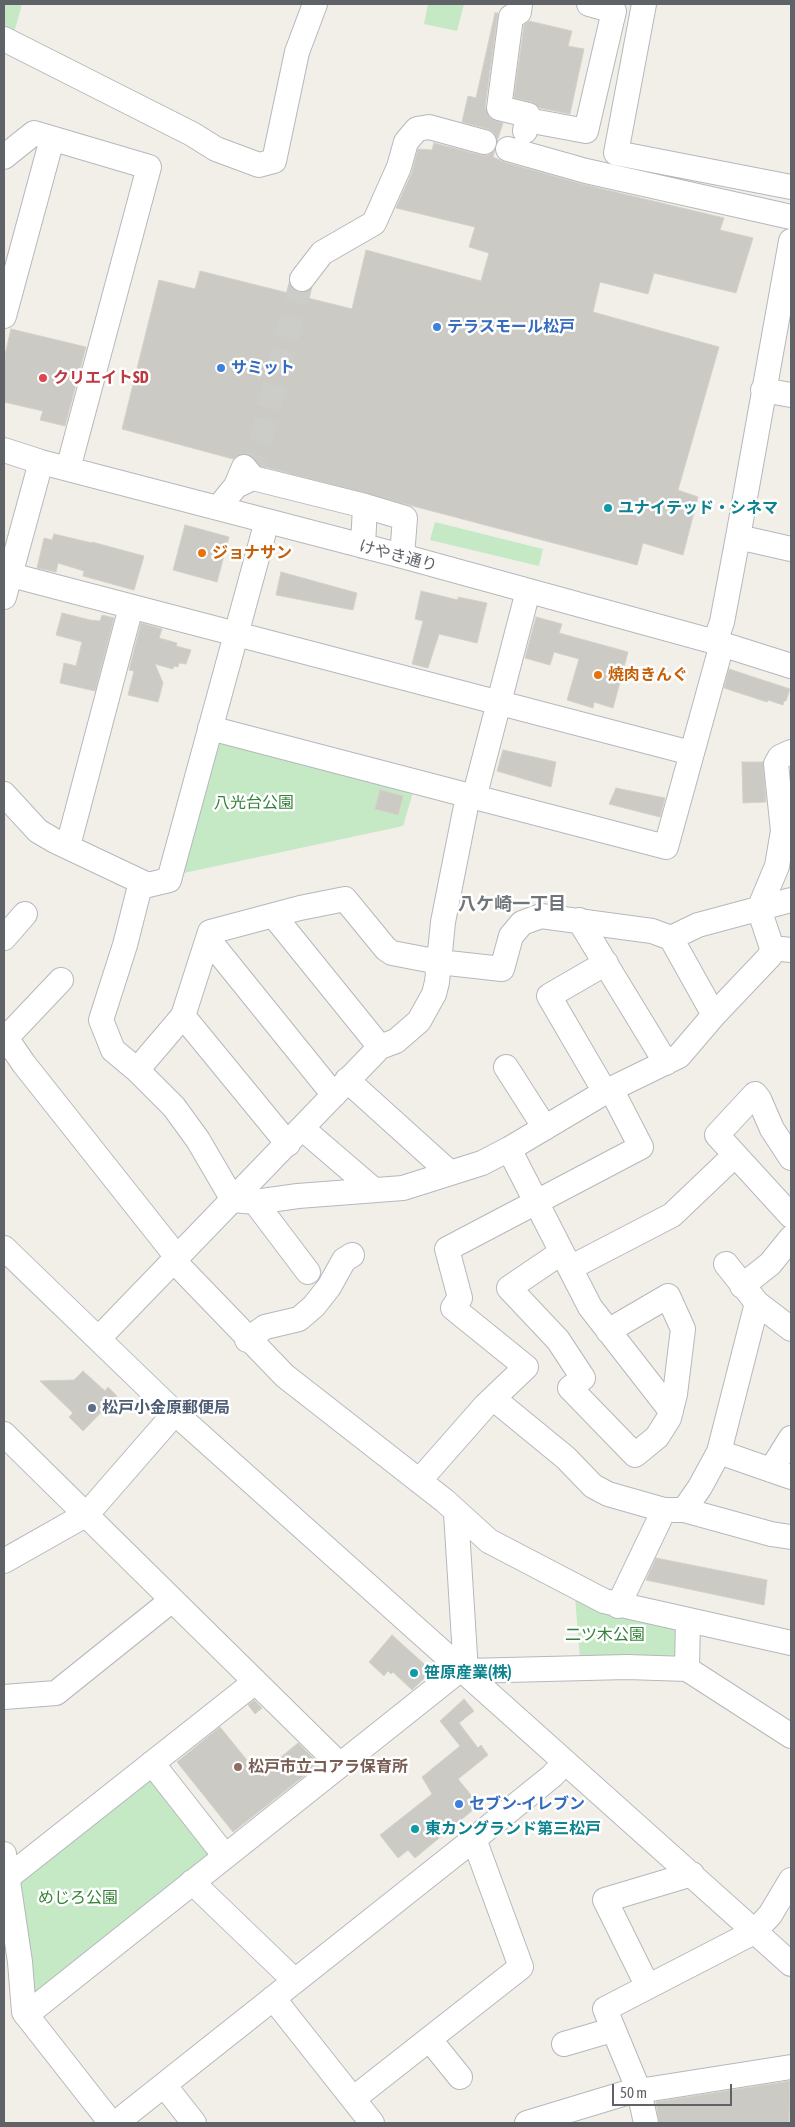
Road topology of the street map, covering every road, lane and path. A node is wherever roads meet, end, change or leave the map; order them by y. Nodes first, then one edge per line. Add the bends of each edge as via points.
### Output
1 (315, 4) edge
2 (520, 4) edge
3 (589, 4) edge
4 (644, 4) edge
5 (4, 39) edge
6 (527, 120) junction
7 (52, 139) junction
8 (484, 142) dead end
9 (4, 157) edge
10 (791, 187) edge
11 (398, 208) dead end
12 (791, 217) edge
13 (374, 223) junction
14 (791, 242) edge
15 (302, 278) tunnel mouth
16 (4, 316) edge
17 (763, 390) junction
18 (791, 395) edge
19 (4, 450) edge
20 (41, 462) junction
21 (68, 469) junction
22 (365, 506) junction
23 (218, 508) junction
24 (267, 520) junction
25 (738, 537) junction
26 (363, 546) junction
27 (791, 549) edge
28 (402, 556) junction
29 (11, 575) junction
30 (528, 591) junction
31 (4, 597) edge
32 (131, 607) junction
33 (237, 633) junction
34 (718, 643) junction
35 (791, 666) edge
36 (499, 703) junction
37 (210, 728) junction
38 (791, 752) edge
39 (691, 753) junction
40 (4, 794) edge
41 (471, 797) junction
42 (787, 830) edge
43 (68, 846) junction
44 (141, 882) junction
45 (791, 900) edge
46 (759, 908) junction
47 (25, 914) dead end
48 (274, 916) junction
49 (579, 920) junction
50 (4, 938) edge
51 (671, 938) junction
52 (208, 939) junction
53 (782, 949) edge
54 (439, 962) junction
55 (606, 963) junction
56 (60, 980) dead end
57 (714, 1015) junction
58 (184, 1016) junction
59 (5, 1036) edge
60 (380, 1047) junction
61 (666, 1064) junction
62 (506, 1067) dead end
63 (137, 1070) junction
64 (340, 1088) junction
65 (608, 1091) junction
66 (545, 1128) junction
67 (296, 1136) junction
68 (509, 1149) junction
69 (735, 1155) junction
70 (791, 1158) edge
71 (450, 1173) junction
72 (374, 1190) junction
73 (244, 1201) junction
74 (537, 1202) junction
75 (791, 1216) edge
76 (791, 1238) edge
77 (4, 1248) edge
78 (352, 1255) dead end
79 (176, 1259) junction
80 (566, 1260) junction
81 (726, 1264) dead end
82 (308, 1272) dead end
83 (750, 1294) junction
84 (791, 1329) edge
85 (608, 1331) junction
86 (99, 1338) junction
87 (247, 1340) junction
88 (494, 1399) junction
89 (672, 1411) junction
90 (175, 1413) junction
91 (4, 1434) edge
92 (791, 1438) edge
93 (719, 1452) junction
94 (781, 1473) edge
95 (419, 1481) junction
96 (674, 1510) junction
97 (456, 1513) junction
98 (87, 1514) junction
99 (791, 1537) edge
100 (4, 1561) edge
101 (172, 1600) junction
102 (618, 1606) junction
103 (688, 1620) junction
104 (791, 1643) edge
105 (465, 1670) junction
106 (687, 1670) junction
107 (255, 1682) junction
108 (4, 1696) edge
109 (791, 1736) edge
110 (152, 1763) junction
111 (564, 1763) junction
112 (339, 1764) junction
113 (474, 1839) junction
114 (4, 1854) edge
115 (225, 1856) junction
116 (692, 1874) junction
117 (7, 1878) junction
118 (791, 1880) edge
119 (192, 1882) junction
120 (754, 1932) junction
121 (12, 1960) edge
122 (791, 1964) edge
123 (295, 1981) junction
124 (647, 1986) junction
125 (273, 1998) junction
126 (26, 2014) junction
127 (612, 2030) junction
128 (430, 2040) junction
129 (564, 2044) dead end
130 (791, 2068) edge
131 (460, 2078) dead end
132 (164, 2085) junction
133 (639, 2091) junction
134 (353, 2099) junction
135 (111, 2123) edge
136 (116, 2123) edge
137 (194, 2123) edge
138 (372, 2123) edge
139 (530, 2123) edge
140 (646, 2123) edge

1 - 5 street via 297,52 274,161 259,165 216,149
2 - 6 street via 519,12 512,17 499,108 528,115
3 - 6 street via 614,11 586,131
4 - 10 street via 616,153
6 - 12 street via 513,150 585,176
7 - 9 street via 34,133
7 - 16 street
7 - 21 street via 149,166
8 - 13 street via 429,127 417,129 406,142 399,168
11 - 13 street via 395,216
13 - 15 street via 322,253
14 - 17 street
17 - 18 street
17 - 25 street
19 - 20 street, けやき通り
20 - 21 street, けやき通り
20 - 29 street
21 - 23 street, けやき通り
22 - 23 street via 244,477
22 - 26 street
22 - 28 street via 405,518
23 - 24 street, けやき通り
24 - 26 street, けやき通り
24 - 33 street
25 - 27 street
25 - 34 street
26 - 28 street, けやき通り
28 - 30 street, けやき通り
29 - 31 street
29 - 32 street
30 - 34 street, けやき通り
30 - 36 street
32 - 33 street
32 - 43 street
33 - 36 street
33 - 37 street
34 - 35 street, けやき通り
34 - 39 street
36 - 39 street
36 - 41 street
37 - 41 street
37 - 44 street via 169,880 148,885
38 - 42 street via 780,756 776,764
39 - 41 street via 666,847
40 - 43 street via 38,831
41 - 54 street via 443,922
42 - 46 street via 778,866
43 - 44 street
44 - 63 street via 101,1020 114,1050
45 - 46 street
46 - 51 street via 698,926
46 - 53 street
47 - 50 street
48 - 52 street via 210,932
48 - 54 street via 345,898 386,949
48 - 60 street
49 - 51 street via 652,931
49 - 54 street via 541,916 522,923 511,936 502,968
49 - 55 street
51 - 57 street
52 - 58 street
52 - 64 street
53 - 57 street via 770,956
54 - 60 street via 434,994 419,1020 396,1042
55 - 61 street
55 - 65 street via 549,996
56 - 59 street
57 - 61 street via 679,1056
58 - 63 street
58 - 67 street
59 - 79 street
60 - 64 street
61 - 65 street
62 - 66 street
63 - 73 street via 178,1114
64 - 67 street
64 - 71 street
65 - 66 street
65 - 74 street via 641,1147
66 - 68 street
67 - 72 street
67 - 73 street
68 - 71 street via 482,1163
68 - 74 street
69 - 70 street via 717,1136 754,1094
69 - 75 street
69 - 80 street via 672,1216
71 - 72 street via 403,1188
72 - 73 street
73 - 79 street
73 - 82 street
74 - 80 street
74 - 88 street via 447,1249 460,1298 453,1308 526,1367
76 - 83 street
77 - 86 street
78 - 87 street via 344,1260 314,1306 298,1319 265,1327
79 - 86 street
79 - 87 street
80 - 85 street via 590,1307
80 - 89 street via 509,1288 558,1340 583,1378 570,1388 635,1455 657,1437
81 - 83 street
83 - 84 street
83 - 93 street
85 - 89 street
85 - 89 street via 668,1296 683,1329
86 - 90 street
87 - 95 street via 285,1376
88 - 95 street
88 - 96 street via 566,1458 593,1486 616,1498
90 - 98 street
90 - 105 street
91 - 98 street
92 - 94 street
93 - 94 street
93 - 96 street via 700,1487
95 - 97 street
96 - 99 street
96 - 102 street
97 - 102 street via 489,1541 575,1588
97 - 105 street
98 - 100 street
98 - 101 street
101 - 107 street
101 - 108 street via 56,1693
102 - 103 street
103 - 104 street
103 - 106 street
105 - 106 street via 627,1667
105 - 111 street
105 - 112 street
106 - 109 street
107 - 110 street
107 - 112 street
110 - 115 street
110 - 117 street
111 - 113 street
111 - 116 street
112 - 115 street
113 - 123 street
113 - 128 street via 521,1967
114 - 117 street
115 - 119 street
116 - 120 street
116 - 124 street via 606,1900
117 - 121 street
118 - 120 street via 770,1915
119 - 123 street
119 - 126 street
120 - 122 street
120 - 124 street
121 - 126 street
123 - 125 street
124 - 127 street via 605,2009
125 - 132 street
125 - 134 street
126 - 135 street
127 - 129 street
127 - 133 street
128 - 131 street
128 - 134 street
130 - 133 street
132 - 136 street
132 - 137 street
133 - 139 street
133 - 140 street
134 - 138 street

